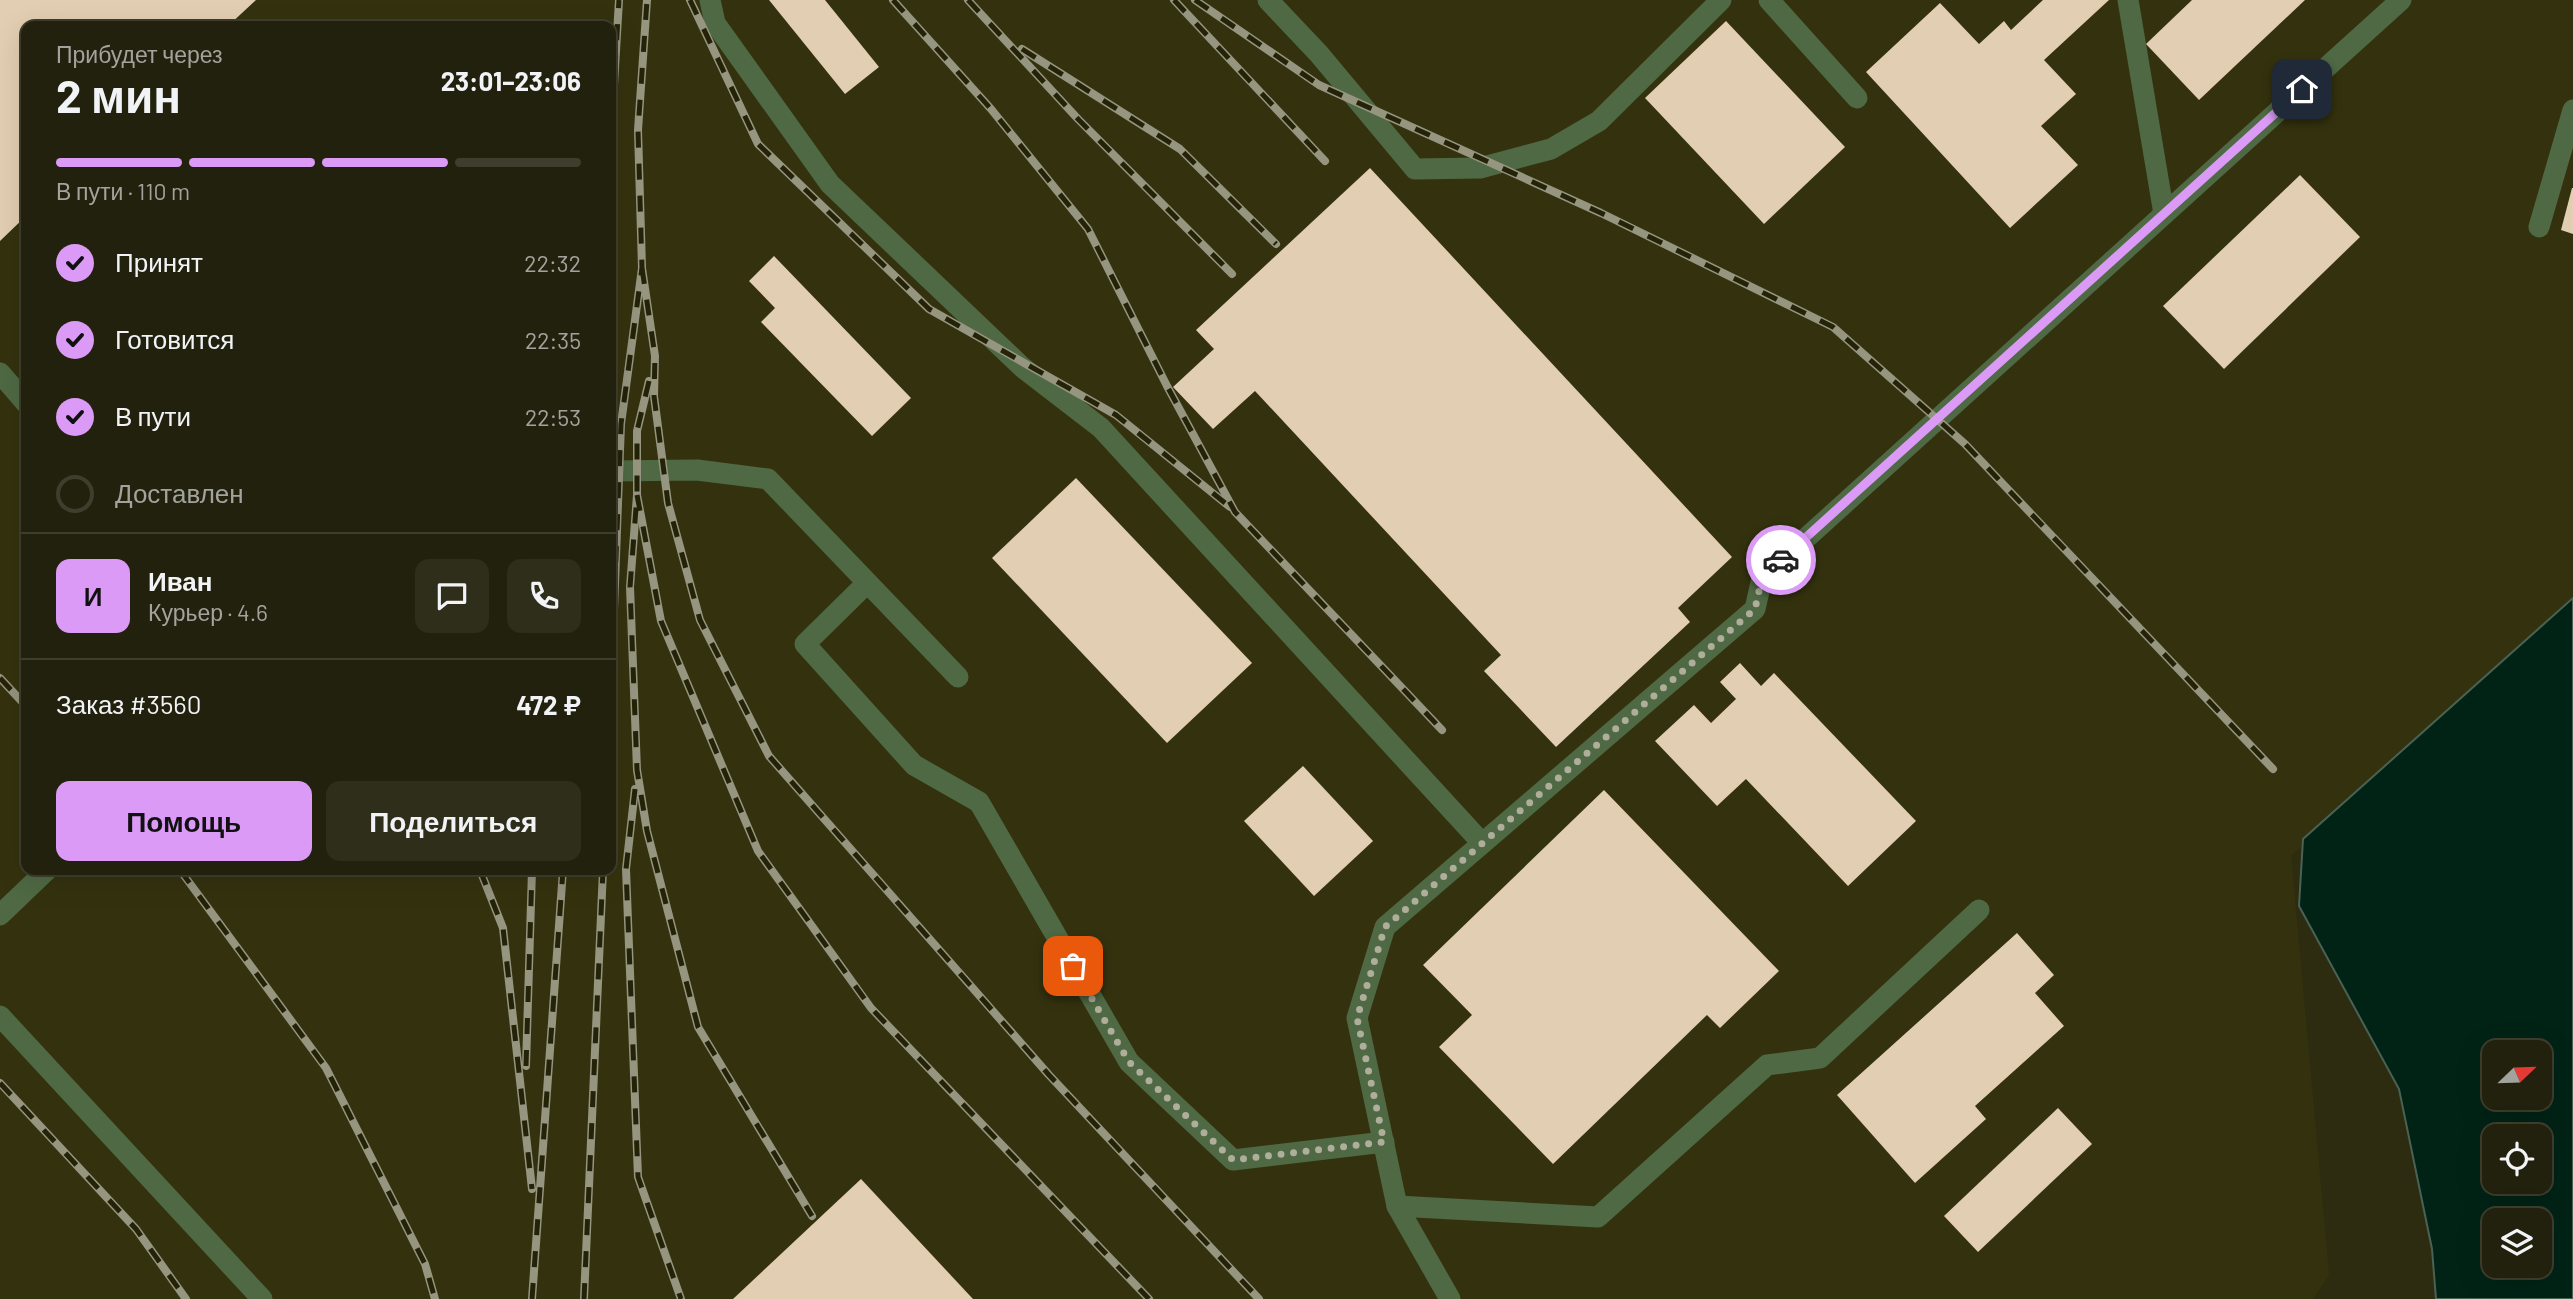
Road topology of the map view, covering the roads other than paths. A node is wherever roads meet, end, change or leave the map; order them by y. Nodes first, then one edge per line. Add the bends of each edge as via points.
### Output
1 (710, 0) edge
2 (1268, 0) edge
3 (1721, 0) edge
4 (1769, 0) edge
5 (2127, 0) edge
6 (2401, 0) edge
7 (1857, 98) dead end
8 (2573, 110) edge
9 (2164, 214) junction
10 (2539, 227) dead end
11 (0, 373) edge
12 (21, 397) edge
13 (616, 471) edge
14 (867, 583) junction
15 (958, 677) dead end
16 (1482, 843) junction
17 (42, 875) edge
18 (1979, 910) dead end
19 (0, 915) edge
20 (0, 1016) edge
21 (1384, 1142) junction
22 (1397, 1206) junction
23 (262, 1299) edge
24 (1450, 1299) edge

1 - 16 lane via 715,23 830,184 1022,367 1101,428
2 - 3 lane via 1415,169 1480,168 1551,149 1599,121
4 - 7 lane
5 - 9 lane
6 - 9 lane
8 - 10 lane
9 - 16 lane via 1762,578 1755,609
11 - 12 lane
13 - 14 lane via 697,470 768,479
14 - 15 lane
14 - 21 lane via 805,644 914,765 979,802 1129,1062 1233,1160
16 - 21 lane via 1385,927 1357,1018
17 - 19 lane
18 - 22 lane via 1820,1058 1767,1065 1598,1216
20 - 23 lane
21 - 22 lane
22 - 24 lane

